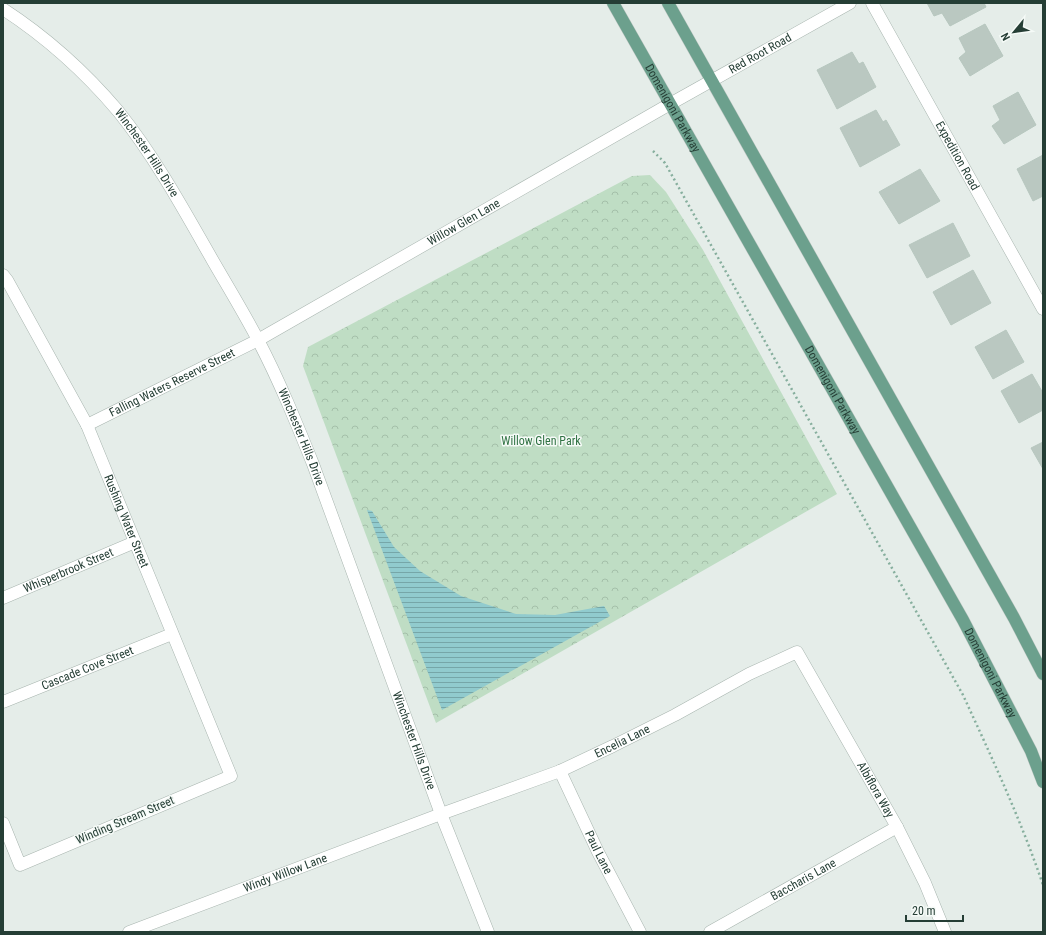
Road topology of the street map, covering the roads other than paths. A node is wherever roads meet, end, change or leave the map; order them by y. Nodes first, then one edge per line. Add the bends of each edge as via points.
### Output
1 (613, 3) edge
2 (668, 3) edge
3 (850, 3) edge
4 (872, 3) edge
5 (3, 10) edge
6 (711, 81) junction
7 (670, 104) junction
8 (3, 275) edge
9 (1043, 309) edge
10 (258, 340) junction
11 (87, 425) junction
12 (135, 542) junction
13 (3, 598) edge
14 (172, 634) junction
15 (797, 652) joint
16 (1043, 674) edge
17 (3, 702) edge
18 (560, 771) junction
19 (231, 776) joint
20 (1043, 782) edge
21 (441, 814) junction
22 (3, 823) edge
23 (897, 826) junction
24 (129, 932) edge
25 (488, 932) edge
26 (640, 932) edge
27 (710, 932) edge
28 (945, 932) edge

1 - 7 main road, Domenigoni Parkway
2 - 6 main road
3 - 6 street, Red Root Road
4 - 9 street, Expedition Road
5 - 10 street, Winchester Hills Drive via 30,28 68,60 118,111 165,178
6 - 7 street, Red Root Road
6 - 16 main road
7 - 10 street, Willow Glen Lane
7 - 20 main road, Domenigoni Parkway via 963,620 1031,751
8 - 11 street, Rushing Water Street
10 - 11 street, Falling Waters Reserve Street
10 - 21 street, Winchester Hills Drive via 313,464
11 - 12 street, Rushing Water Street
12 - 13 street, Whisperbrook Street
12 - 14 street, Rushing Water Street
14 - 17 street, Cascade Cove Street
14 - 19 street, Rushing Water Street
15 - 18 street, Encelia Lane
15 - 23 street, Albiflora Way
18 - 21 street, Encelia Lane
18 - 26 street, Paul Lane via 601,859
19 - 22 street, Winding Stream Street via 20,865
21 - 24 street, Windy Willow Lane
21 - 25 street, Winchester Hills Drive
23 - 27 street, Baccharis Lane
23 - 28 street, Albiflora Way

